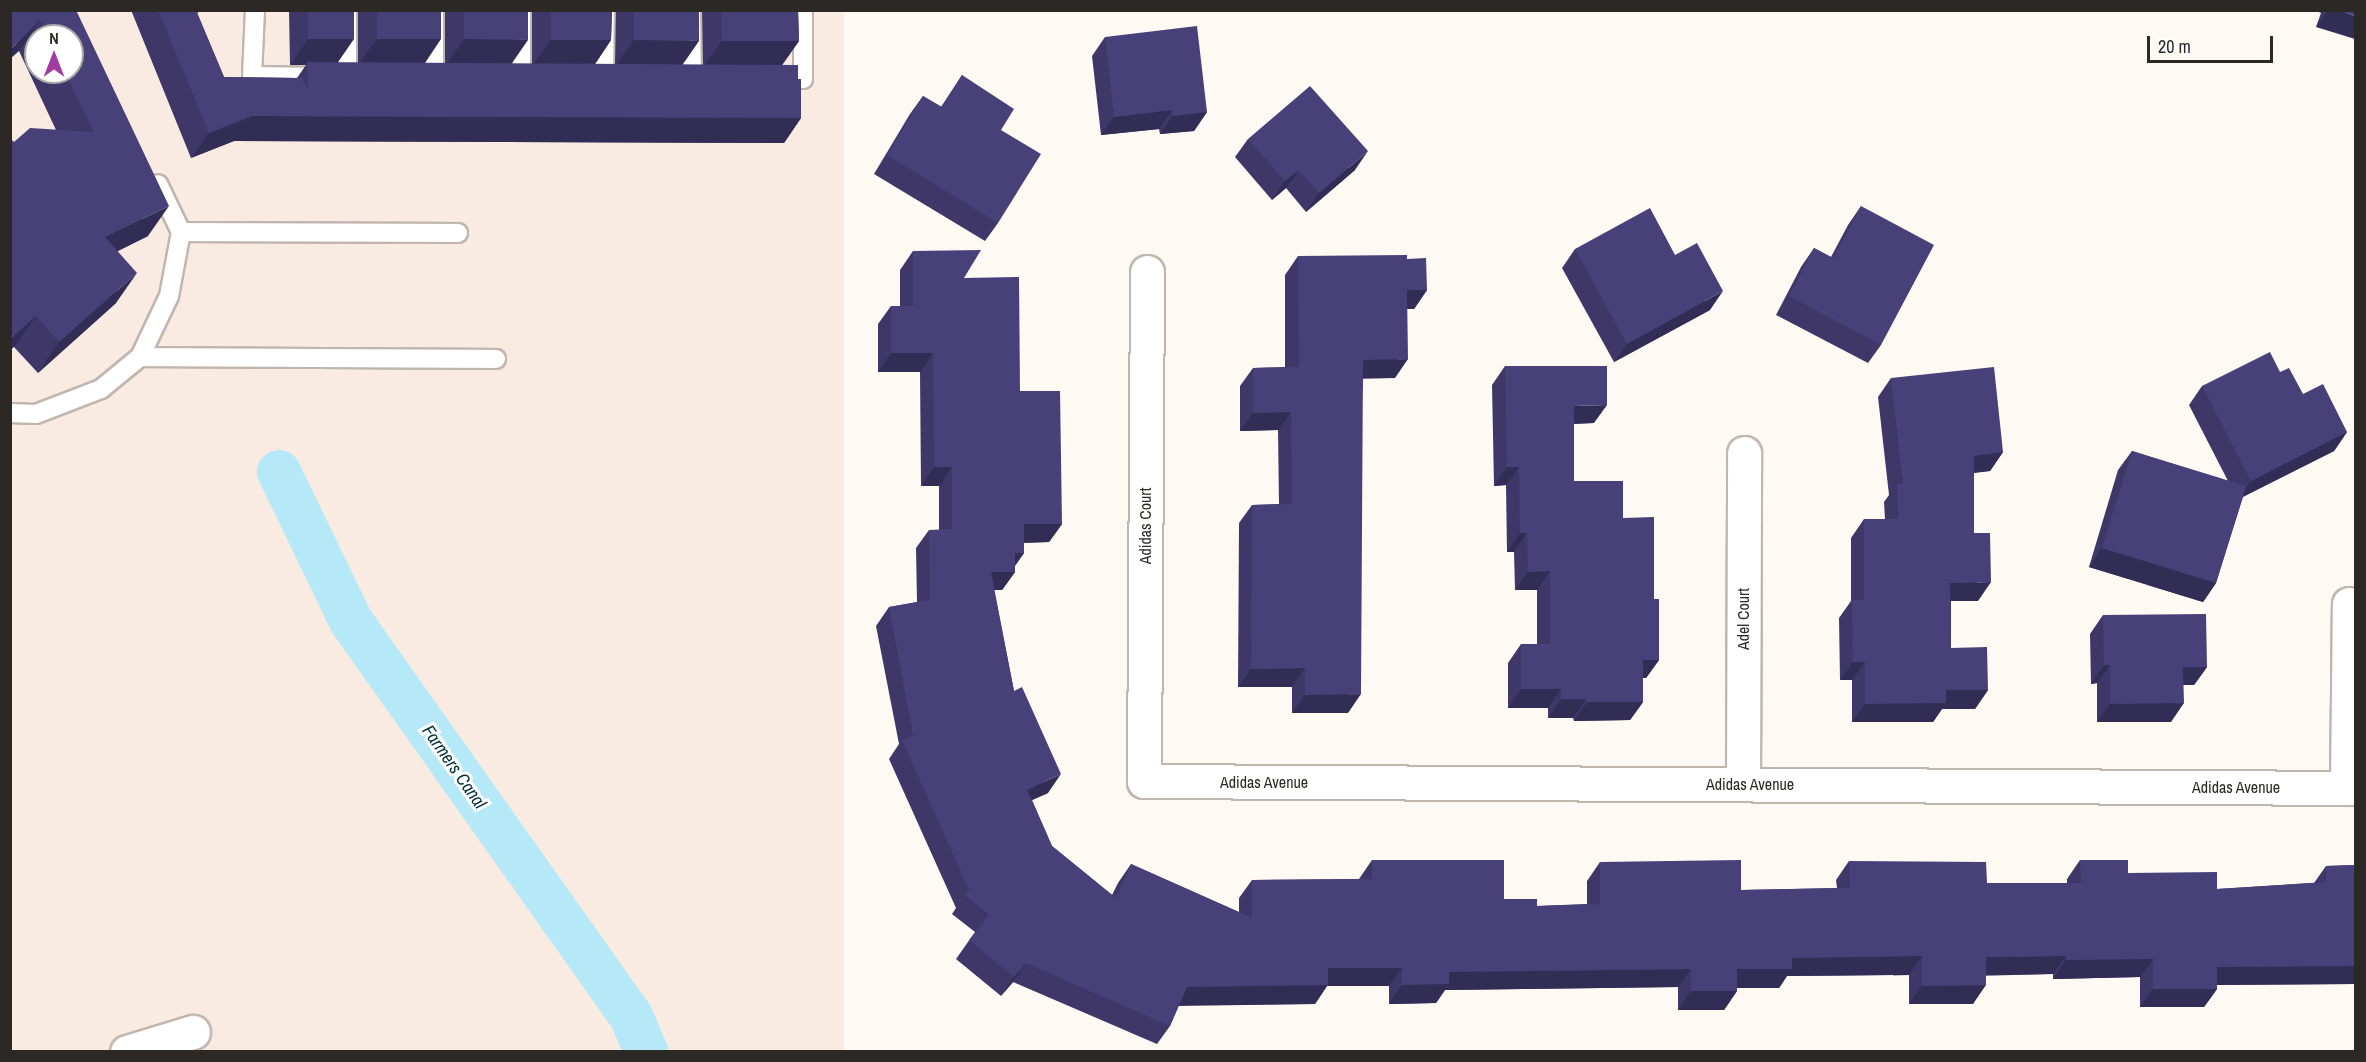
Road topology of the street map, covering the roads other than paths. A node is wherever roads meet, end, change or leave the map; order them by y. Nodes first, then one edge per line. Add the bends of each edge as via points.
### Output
1 (255, 10) edge
2 (347, 10) edge
3 (434, 10) edge
4 (520, 10) edge
5 (605, 10) edge
6 (691, 10) edge
7 (803, 10) edge
8 (347, 77) junction
9 (369, 77) edge
10 (413, 77) edge
11 (434, 77) junction
12 (456, 77) edge
13 (499, 77) edge
14 (521, 77) junction
15 (545, 77) edge
16 (580, 78) edge
17 (604, 78) junction
18 (626, 78) edge
19 (670, 78) edge
20 (692, 78) junction
21 (714, 78) edge
22 (759, 78) edge
23 (150, 169) edge
24 (181, 232) junction
25 (458, 233) dead end
26 (1147, 272) dead end
27 (140, 357) junction
28 (496, 359) dead end
29 (10, 413) edge
30 (1744, 453) dead end
31 (2349, 604) dead end
32 (1144, 781) joint
33 (1743, 784) junction
34 (2351, 788) edge
35 (196, 1042) edge
36 (127, 1052) edge

1 - 8 lane via 252,76
2 - 8 lane
3 - 11 lane
4 - 14 lane
5 - 17 lane
6 - 20 lane
7 - 22 lane via 803,79
8 - 9 lane
10 - 11 lane
11 - 12 lane
13 - 14 lane
14 - 15 lane
16 - 17 lane
17 - 18 lane
19 - 20 lane
20 - 21 lane
23 - 24 lane
24 - 25 lane
24 - 27 lane via 169,296
26 - 32 street, Adidas Court
27 - 28 lane
27 - 29 lane via 101,389 36,414
30 - 33 street, Adel Court
31 - 34 street
32 - 33 street, Adidas Avenue
33 - 34 street, Adidas Avenue
35 - 36 street

